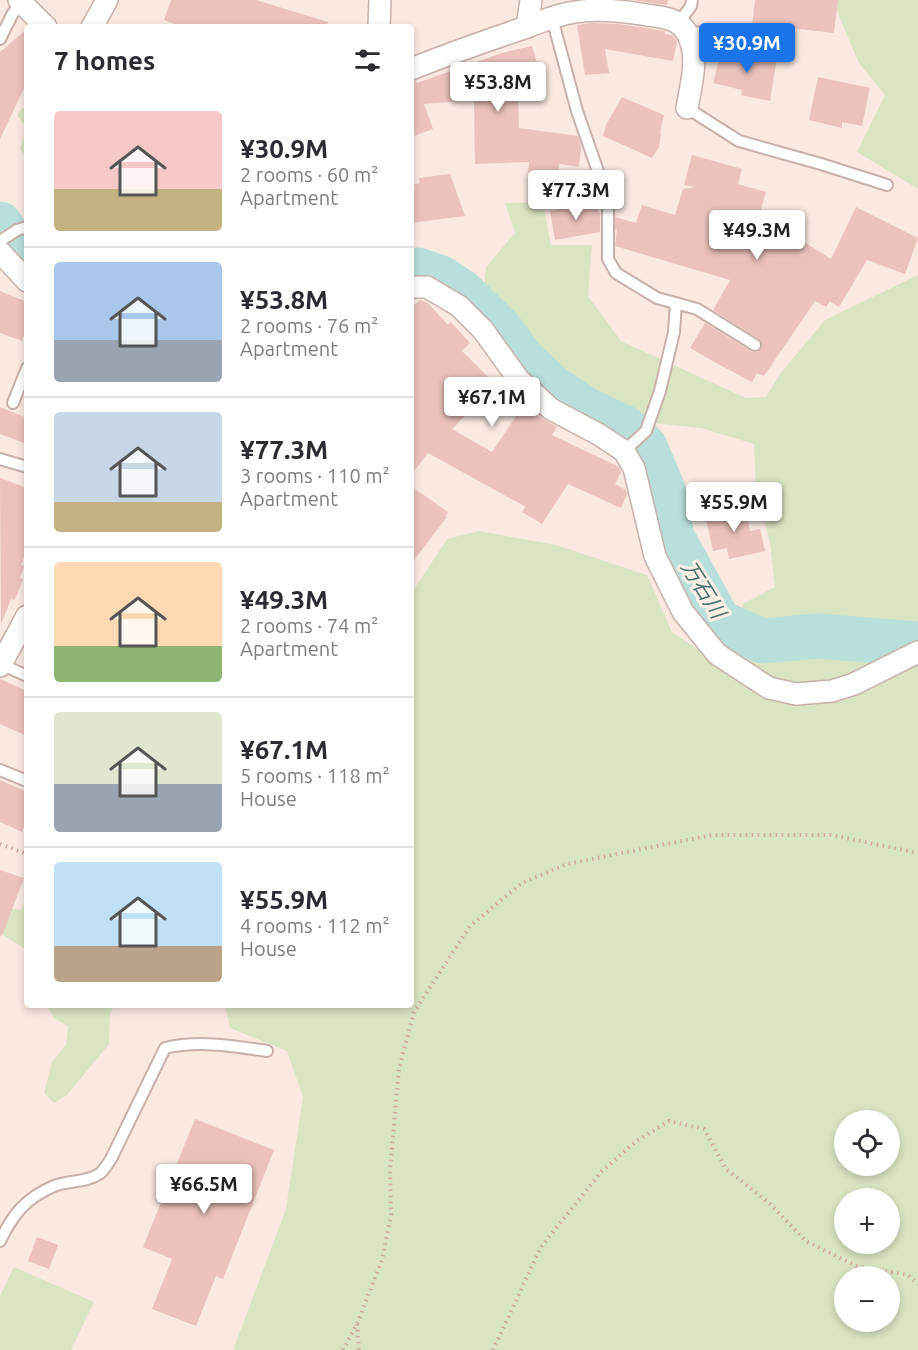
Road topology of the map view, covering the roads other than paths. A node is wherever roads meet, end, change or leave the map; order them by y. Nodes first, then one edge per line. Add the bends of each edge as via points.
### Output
1 (106, 0) edge
2 (380, 0) edge
3 (531, 0) edge
4 (692, 0) edge
5 (21, 2) edge
6 (552, 18) junction
7 (43, 24) edge
8 (94, 24) edge
9 (379, 24) edge
10 (527, 27) junction
11 (683, 27) junction
12 (0, 39) edge
13 (785, 52) dead end
14 (414, 68) edge
15 (687, 108) joint
16 (887, 185) dead end
17 (22, 229) edge
18 (0, 244) edge
19 (24, 277) edge
20 (414, 287) edge
21 (675, 303) junction
22 (755, 345) dead end
23 (24, 376) edge
24 (13, 403) dead end
25 (626, 448) junction
26 (0, 459) edge
27 (24, 466) edge
28 (24, 622) edge
29 (918, 652) edge
30 (1, 665) edge
31 (24, 675) edge
32 (0, 770) edge
33 (24, 780) edge
34 (267, 1051) dead end
35 (0, 1240) edge

1 - 8 street
2 - 9 street
3 - 10 street
4 - 11 lane
5 - 7 street
5 - 12 lane
6 - 10 street
6 - 11 street via 611,10 669,18
6 - 21 lane via 608,208 608,259 616,273 657,298
10 - 14 street
11 - 13 lane
11 - 15 street via 693,46 694,62
15 - 16 lane via 740,141
17 - 18 lane
18 - 19 street
20 - 25 street via 427,287 459,306 483,330 519,380 551,409
21 - 22 lane via 697,309
21 - 25 lane via 675,332 660,391 646,431
23 - 24 lane
25 - 29 street via 655,556 683,612 717,654 769,688 796,694 832,691 854,684
26 - 27 lane
28 - 30 street
30 - 31 lane
32 - 33 lane
34 - 35 lane via 220,1044 165,1048 111,1160 100,1174 56,1185 30,1199 10,1219

